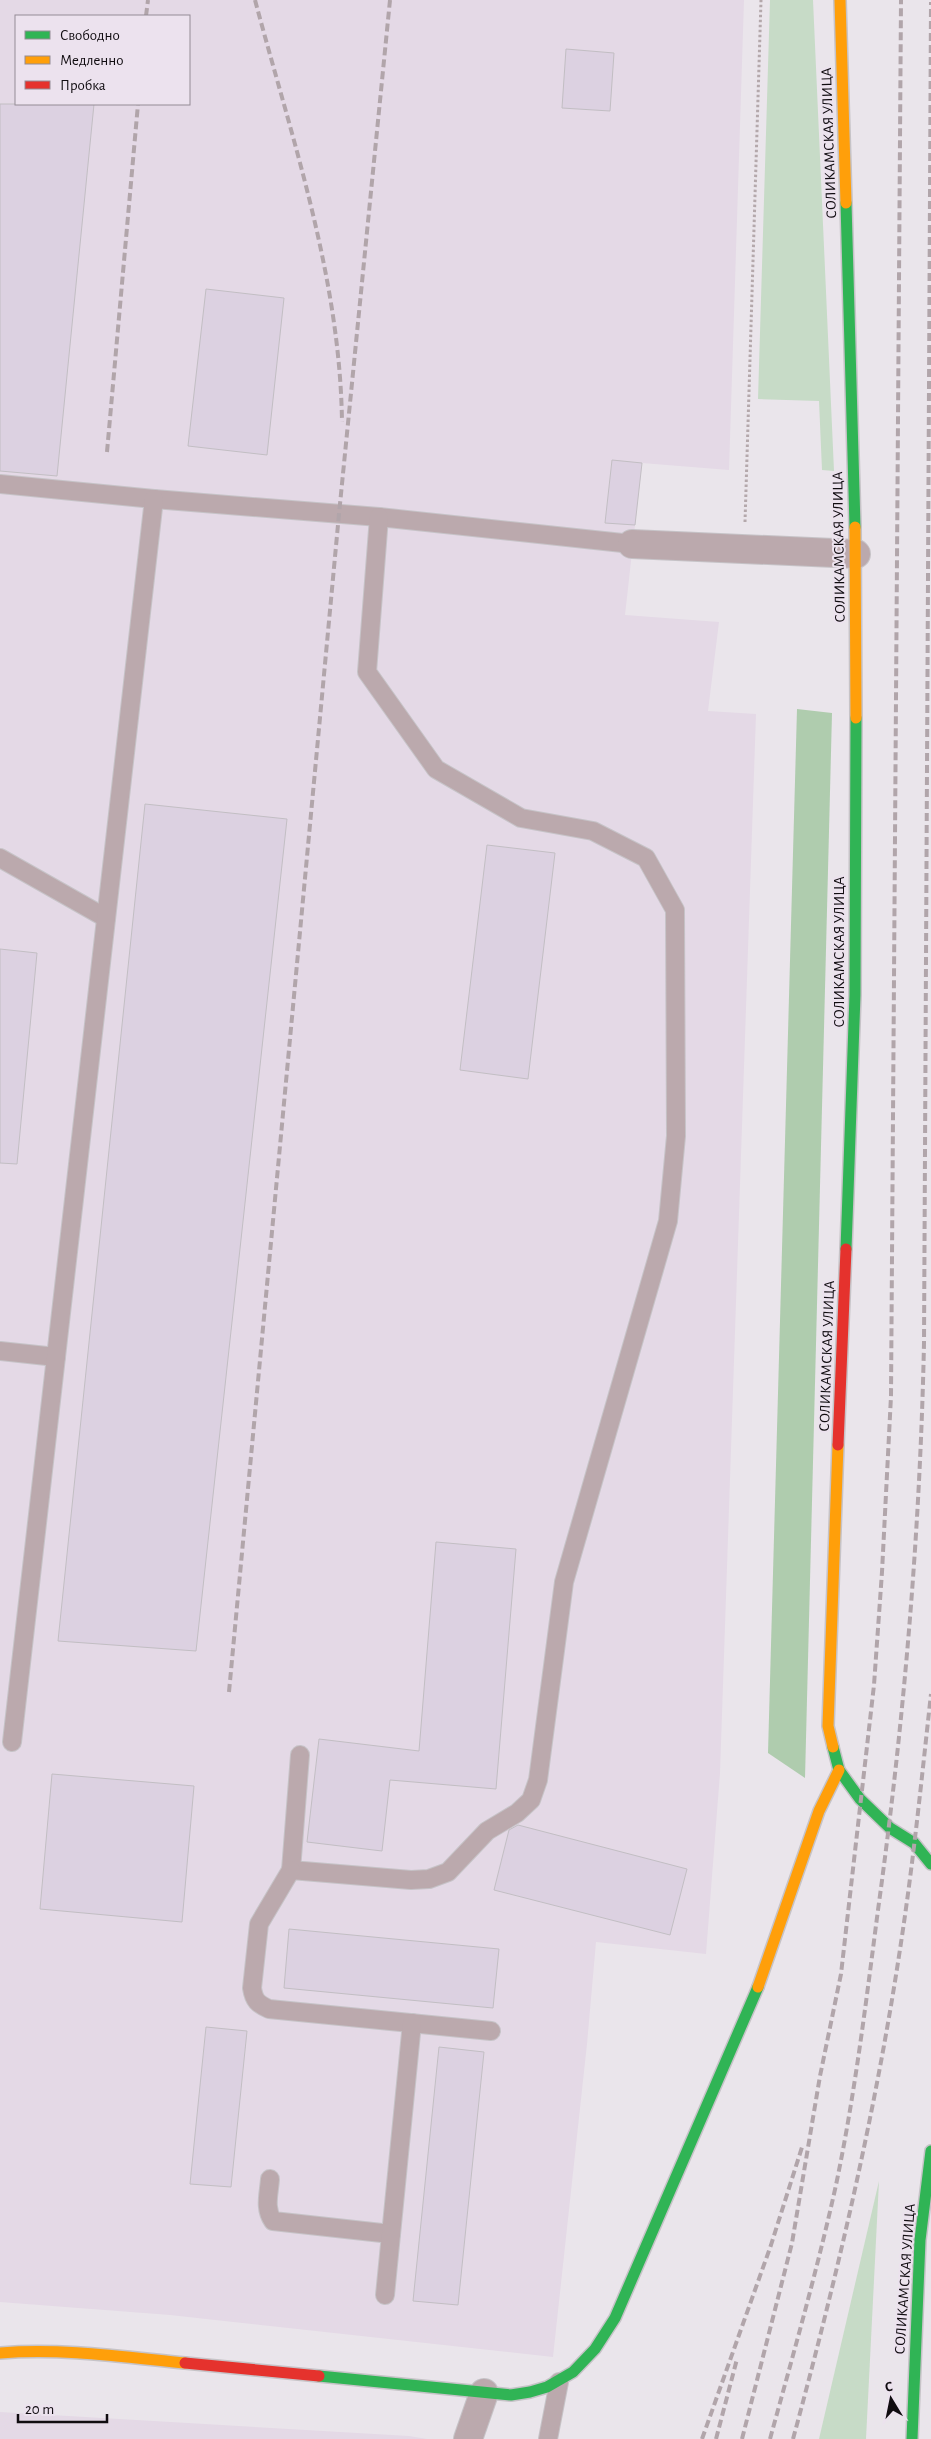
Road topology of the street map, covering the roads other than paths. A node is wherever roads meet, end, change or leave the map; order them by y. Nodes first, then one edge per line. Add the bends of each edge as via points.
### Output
1 (840, 0) edge
2 (0, 484) edge
3 (154, 499) junction
4 (379, 517) junction
5 (632, 544) joint
6 (856, 554) junction
7 (0, 858) edge
8 (106, 918) junction
9 (0, 1351) edge
10 (56, 1357) junction
11 (12, 1742) dead end
12 (300, 1755) dead end
13 (839, 1770) junction
14 (931, 1864) edge
15 (291, 1870) junction
16 (412, 2023) junction
17 (491, 2031) dead end
18 (931, 2151) edge
19 (270, 2179) dead end
20 (391, 2234) junction
21 (385, 2295) dead end
22 (0, 2353) edge
23 (559, 2382) junction
24 (484, 2393) junction
25 (468, 2439) edge
26 (548, 2439) edge
27 (912, 2439) edge

1 - 6 main road, СОЛИКАМСКАЯ УЛИЦА
2 - 3 lane
3 - 4 lane
3 - 8 lane
4 - 5 lane
4 - 15 lane via 367,672 436,769 521,818 593,831 646,858 675,910 676,1136 668,1220 564,1582 538,1780 531,1800 517,1813 487,1831 448,1872 429,1879
5 - 6 street
6 - 13 main road, СОЛИКАМСКАЯ УЛИЦА via 855,995 828,1726
7 - 8 lane
8 - 10 lane
9 - 10 lane
10 - 11 lane
12 - 15 lane
13 - 14 main road, СОЛИКАМСКАЯ УЛИЦА via 860,1799 890,1828 914,1843
13 - 23 main road via 819,1811 758,1987 615,2318 593,2352
15 - 16 lane via 259,1924 252,1988 258,2004 269,2009
16 - 17 lane
16 - 20 lane
18 - 27 main road, СОЛИКАМСКАЯ УЛИЦА via 920,2240
19 - 20 lane via 267,2207 273,2221
20 - 21 lane
22 - 24 main road via 36,2350 74,2352
23 - 24 main road via 536,2392 511,2395
23 - 26 lane
24 - 25 street

